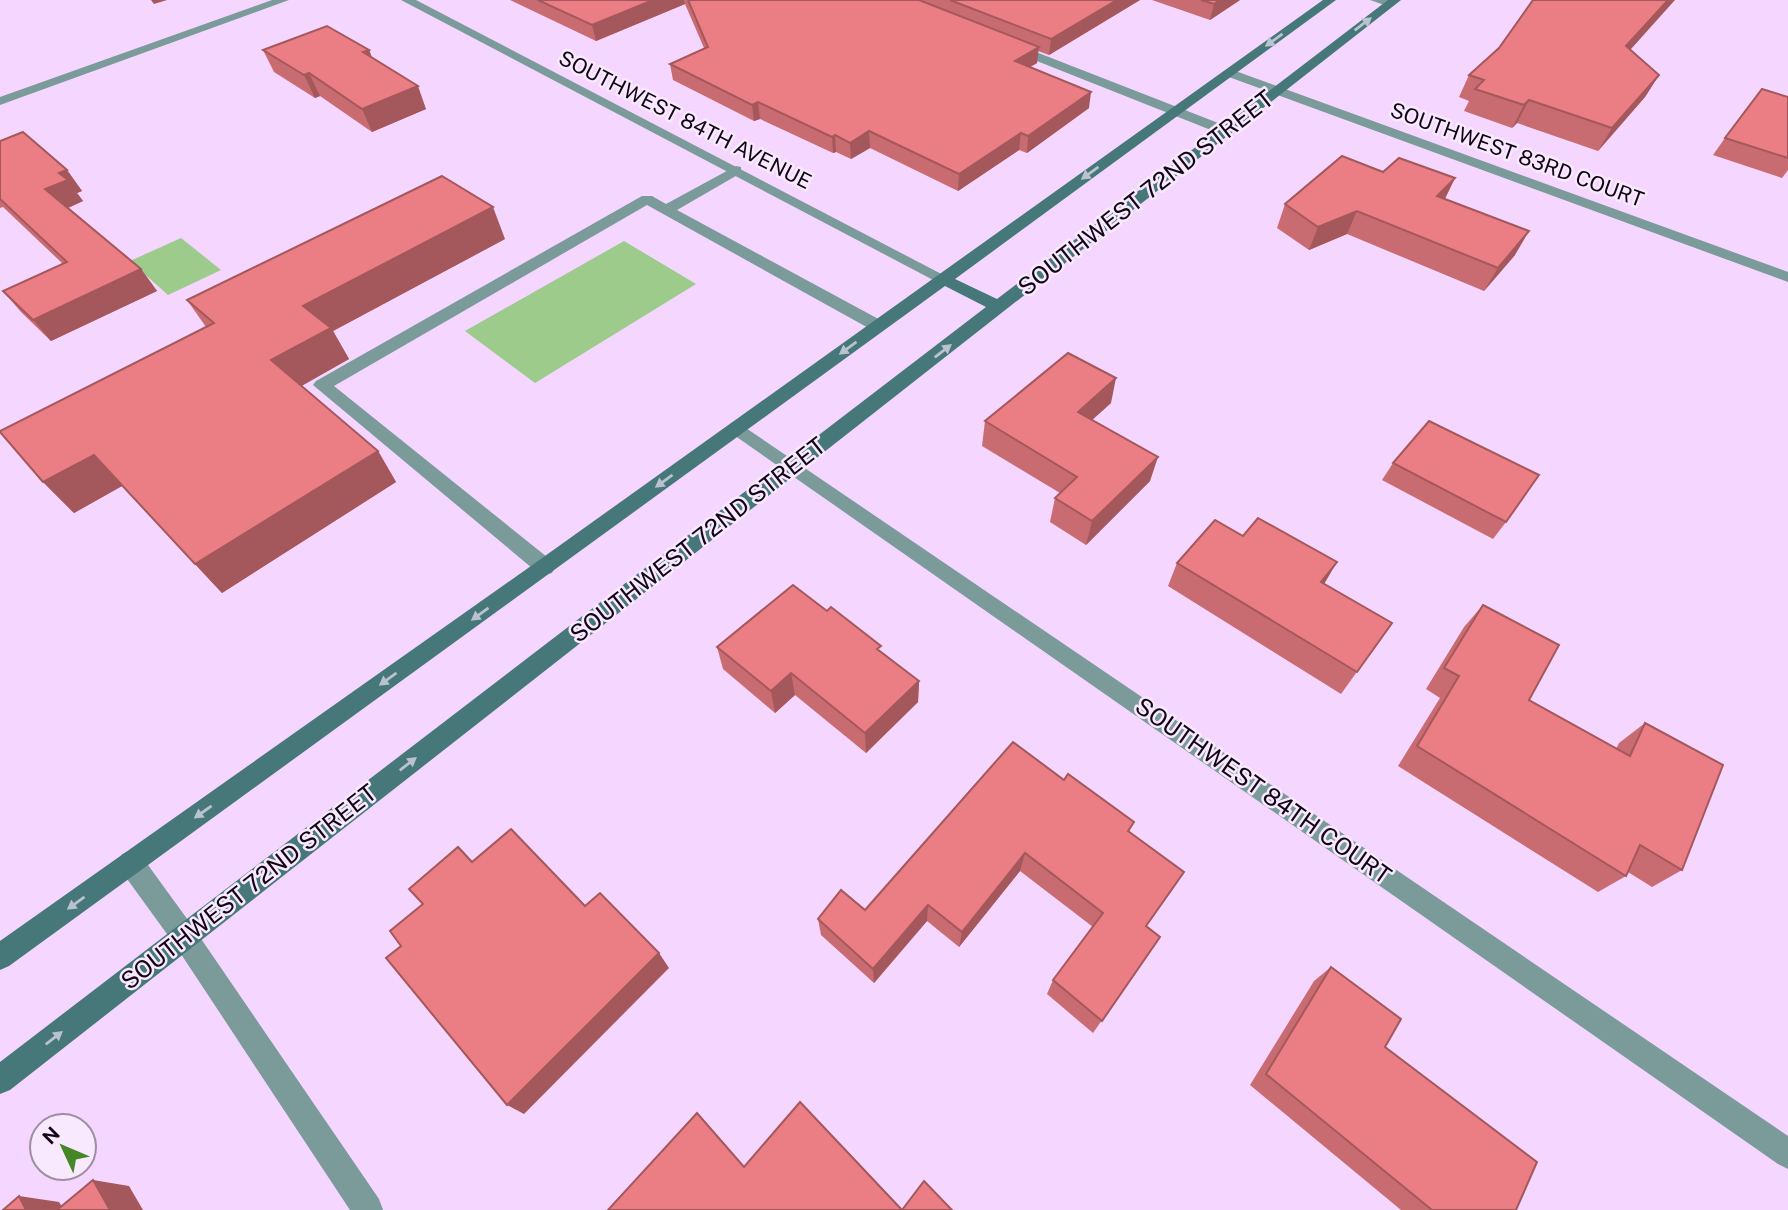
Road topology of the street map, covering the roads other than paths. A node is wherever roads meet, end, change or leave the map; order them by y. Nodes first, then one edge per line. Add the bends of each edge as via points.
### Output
1 (283, 0) edge
2 (407, 0) edge
3 (1330, 0) edge
4 (1376, 0) edge
5 (1392, 2) edge
6 (1006, 44) edge
7 (1230, 73) junction
8 (1278, 89) junction
9 (0, 101) edge
10 (1176, 111) junction
11 (1226, 131) junction
12 (736, 170) junction
13 (666, 210) junction
14 (1788, 277) edge
15 (943, 279) junction
16 (999, 307) junction
17 (878, 326) junction
18 (737, 428) junction
19 (793, 467) junction
20 (545, 567) junction
21 (131, 863) junction
22 (184, 936) junction
23 (0, 957) edge
24 (0, 1080) edge
25 (1788, 1154) edge
26 (368, 1210) edge

1 - 9 street
2 - 12 street, SOUTHWEST 84TH AVENUE
3 -> 7 main road, SOUTHWEST 72ND STREET
4 - 5 street
8 -> 5 main road, SOUTHWEST 72ND STREET
6 - 10 street
7 - 8 street, SOUTHWEST 83RD COURT
7 - 10 main road, SOUTHWEST 72ND STREET
8 - 11 main road, SOUTHWEST 72ND STREET
8 - 14 street, SOUTHWEST 83RD COURT
10 - 11 street
10 -> 15 main road, SOUTHWEST 72ND STREET
11 - 16 main road, SOUTHWEST 72ND STREET
12 - 13 street
12 - 15 street, SOUTHWEST 84TH AVENUE
13 - 17 street
13 - 20 street via 647,199 323,385
15 - 16 main road
15 - 17 main road, SOUTHWEST 72ND STREET
19 -> 16 main road, SOUTHWEST 72ND STREET
17 -> 18 main road, SOUTHWEST 72ND STREET
18 - 19 street, SOUTHWEST 84TH COURT
18 -> 20 main road, SOUTHWEST 72ND STREET
22 -> 19 main road, SOUTHWEST 72ND STREET
19 - 25 street, SOUTHWEST 84TH COURT
20 -> 21 main road, SOUTHWEST 72ND STREET
21 - 22 street
21 -> 23 main road, SOUTHWEST 72ND STREET
24 -> 22 main road, SOUTHWEST 72ND STREET
22 - 26 street

